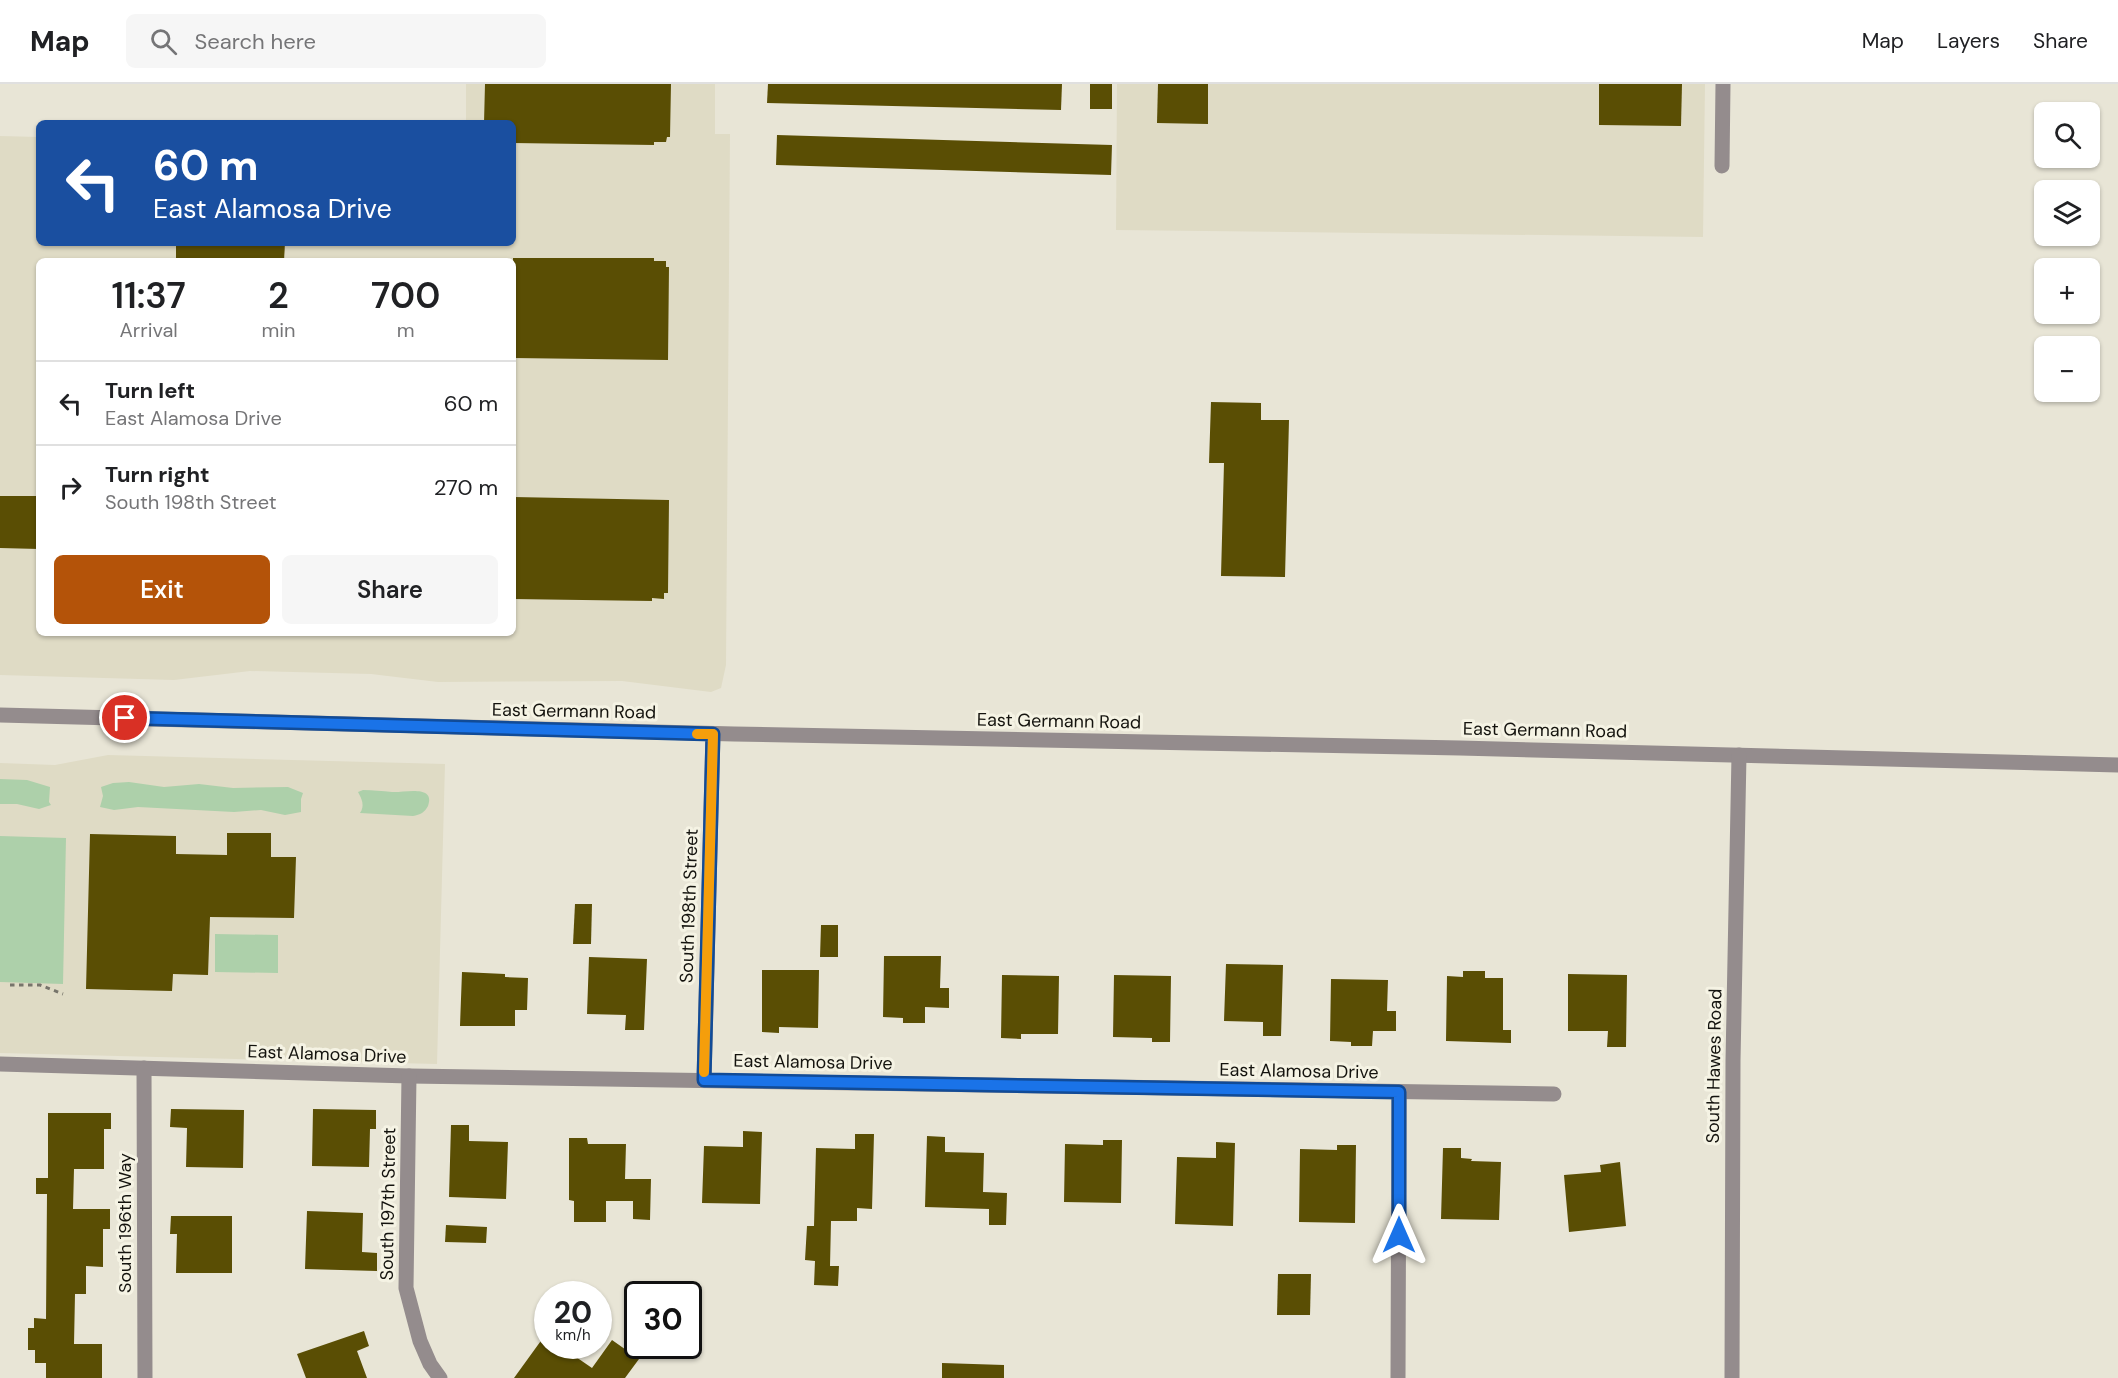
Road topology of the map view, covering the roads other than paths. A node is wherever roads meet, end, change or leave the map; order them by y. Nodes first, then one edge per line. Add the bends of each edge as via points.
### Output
1 (1723, 84) edge
2 (1722, 166) dead end
3 (0, 715) edge
4 (713, 734) junction
5 (1739, 755) junction
6 (2118, 765) edge
7 (0, 1064) edge
8 (144, 1068) junction
9 (409, 1076) junction
10 (704, 1080) junction
11 (1399, 1092) junction
12 (1554, 1094) dead end
13 (145, 1378) edge
14 (440, 1378) edge
15 (1398, 1378) edge
16 (1732, 1378) edge

1 - 2 street
3 - 4 street, East Germann Road
4 - 5 street, East Germann Road
4 - 10 street, South 198th Street
5 - 6 street, East Germann Road
5 - 16 street, South Hawes Road
7 - 8 street, East Alamosa Drive
8 - 9 street, East Alamosa Drive
8 - 13 street, South 196th Way
9 - 10 street, East Alamosa Drive
9 - 14 street, South 197th Street via 406,1288 420,1341
10 - 11 street, East Alamosa Drive
11 - 12 street, East Alamosa Drive
11 - 15 street

